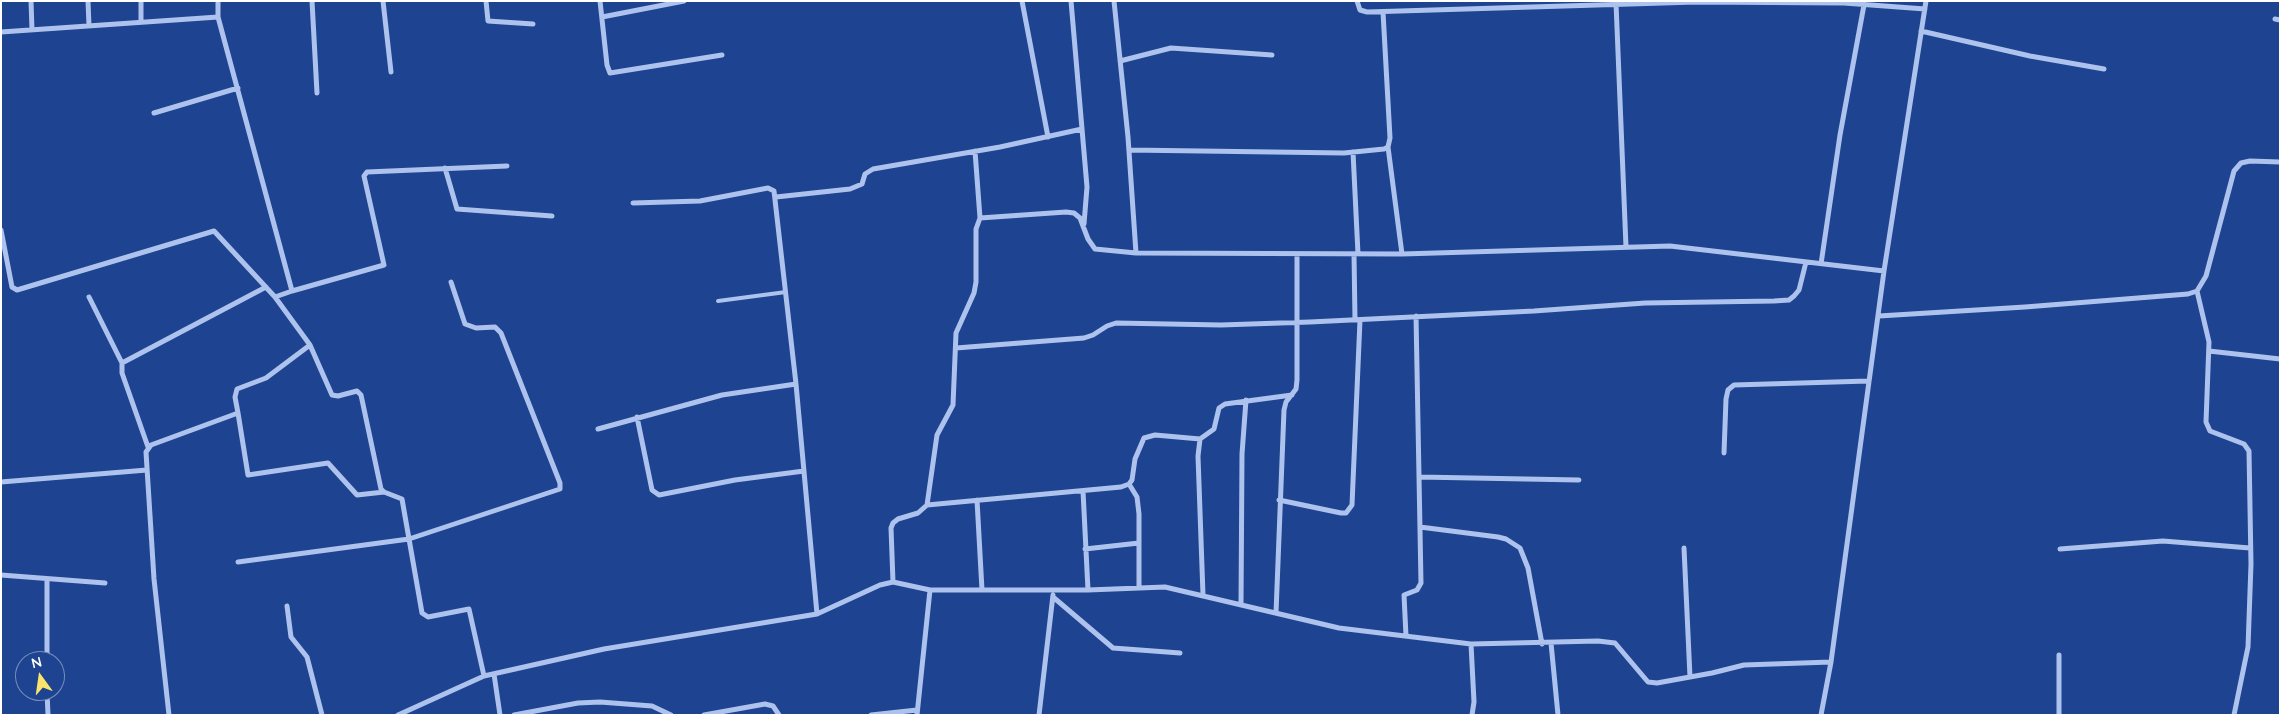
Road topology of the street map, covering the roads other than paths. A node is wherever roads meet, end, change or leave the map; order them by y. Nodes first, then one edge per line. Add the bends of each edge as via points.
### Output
1 (32, 1) edge
2 (88, 1) edge
3 (141, 1) edge
4 (218, 1) edge
5 (312, 1) edge
6 (383, 1) edge
7 (486, 1) edge
8 (600, 1) edge
9 (684, 1) edge
10 (1022, 1) edge
11 (1071, 1) edge
12 (1114, 1) edge
13 (1357, 1) edge
14 (1926, 1) edge
15 (1616, 3) edge
16 (1864, 5) junction
17 (1925, 9) junction
18 (1383, 12) junction
19 (218, 17) junction
20 (602, 17) junction
21 (141, 21) junction
22 (533, 24) dead end
23 (89, 26) junction
24 (32, 30) junction
25 (1921, 31) junction
26 (1, 32) edge
27 (722, 55) dead end
28 (1272, 55) dead end
29 (1120, 61) junction
30 (2104, 69) dead end
31 (391, 72) dead end
32 (238, 88) junction
33 (317, 93) dead end
34 (154, 113) dead end
35 (1082, 129) junction
36 (1048, 136) junction
37 (1388, 146) junction
38 (1129, 150) junction
39 (975, 151) junction
40 (1353, 152) junction
41 (2280, 162) edge
42 (507, 166) dead end
43 (445, 168) junction
44 (776, 197) junction
45 (633, 203) dead end
46 (552, 216) dead end
47 (980, 218) junction
48 (1084, 225) junction
49 (1, 230) edge
50 (1626, 247) junction
51 (1136, 253) junction
52 (1356, 254) junction
53 (1402, 254) junction
54 (1297, 255) junction
55 (1806, 262) junction
56 (1821, 264) junction
57 (1884, 271) junction
58 (451, 282) dead end
59 (266, 287) junction
60 (292, 291) junction
61 (2197, 291) junction
62 (786, 292) junction
63 (89, 297) dead end
64 (275, 297) junction
65 (718, 301) dead end
66 (1416, 316) junction
67 (1879, 316) junction
68 (1357, 320) junction
69 (1298, 323) junction
70 (310, 345) junction
71 (956, 348) junction
72 (2209, 351) junction
73 (2280, 359) edge
74 (122, 362) junction
75 (1868, 382) junction
76 (796, 384) junction
77 (1292, 394) junction
78 (1246, 400) junction
79 (238, 413) junction
80 (636, 417) junction
81 (598, 429) dead end
82 (1200, 439) junction
83 (148, 448) junction
84 (1724, 453) dead end
85 (147, 470) junction
86 (804, 471) junction
87 (1419, 477) junction
88 (1579, 480) dead end
89 (1, 482) edge
90 (1129, 484) junction
91 (1082, 491) junction
92 (384, 492) junction
93 (977, 500) junction
94 (1279, 500) junction
95 (927, 505) junction
96 (1420, 527) junction
97 (409, 539) junction
98 (1139, 543) junction
99 (1684, 548) dead end
100 (2250, 548) junction
101 (1085, 549) junction
102 (2060, 549) dead end
103 (238, 562) dead end
104 (1, 575) edge
105 (47, 578) junction
106 (893, 582) junction
107 (105, 583) dead end
108 (1139, 586) junction
109 (930, 590) junction
110 (982, 590) junction
111 (1054, 590) junction
112 (1088, 590) junction
113 (1203, 595) junction
114 (1053, 597) junction
115 (1241, 604) junction
116 (287, 606) dead end
117 (1276, 613) junction
118 (817, 614) junction
119 (1406, 636) junction
120 (1471, 644) junction
121 (1542, 644) junction
122 (1551, 644) junction
123 (47, 651) edge
124 (1180, 654) dead end
125 (2059, 655) dead end
126 (1831, 662) junction
127 (494, 674) junction
128 (484, 676) junction
129 (1690, 677) junction
130 (48, 701) edge
131 (917, 712) edge
132 (48, 715) edge
133 (169, 715) edge
134 (322, 715) edge
135 (398, 715) edge
136 (500, 715) edge
137 (514, 715) edge
138 (671, 715) edge
139 (704, 715) edge
140 (779, 715) edge
141 (871, 715) edge
142 (1039, 715) edge
143 (1472, 715) edge
144 (1558, 715) edge
145 (1821, 715) edge
146 (2059, 715) edge
147 (2234, 715) edge

1 - 24 street
2 - 23 street
3 - 21 street
4 - 19 street
5 - 33 street
6 - 31 street
7 - 22 street via 488,21
8 - 20 street
9 - 20 street
10 - 36 street
11 - 35 street
12 - 29 street
13 - 18 street via 1360,10
14 - 17 street
15 - 16 street
15 - 18 street
15 - 50 street
16 - 17 street
16 - 56 street
17 - 25 street
18 - 37 street
19 - 21 street
19 - 32 street
20 - 27 street via 610,73
21 - 23 street
23 - 24 street
24 - 26 street
25 - 30 street
25 - 57 street
28 - 29 street via 1171,48
29 - 38 street
32 - 34 street
32 - 60 street
35 - 36 street
35 - 48 street via 1087,187
36 - 39 street
37 - 40 street
37 - 53 street
38 - 40 street
38 - 51 street
39 - 44 street via 873,169 868,171 862,184 850,189
39 - 47 street
40 - 52 street
41 - 61 street via 2250,161 2241,163 2234,171 2206,276
42 - 43 street
43 - 46 street via 456,209
43 - 60 street via 365,173 384,265
44 - 45 street via 768,188 707,200
44 - 62 street
47 - 48 street via 1066,212 1074,213
47 - 71 street via 976,229 976,282 969,306 958,326
48 - 51 street via 1095,249
49 - 59 street via 12,287 17,290 214,230
50 - 53 street
50 - 55 street via 1670,246
51 - 54 street
52 - 53 street
52 - 54 street
52 - 68 street
54 - 69 street
55 - 56 street
55 - 66 street via 1799,290 1789,300 1645,303
56 - 57 street
57 - 67 street
58 - 97 street via 465,324 495,327 501,333 560,486 557,490
59 - 64 street
59 - 74 street
60 - 64 street
61 - 67 street
61 - 72 street
62 - 65 lane
62 - 76 street
63 - 74 street
64 - 70 street
66 - 68 street
66 - 87 street
67 - 75 street
68 - 69 street
68 - 94 street via 1352,505 1346,513 1341,513
69 - 71 street via 1116,323 1084,338
69 - 77 street via 1297,380
70 - 79 street via 266,378 237,390
70 - 92 street via 332,395 360,392
71 - 95 street via 954,397 937,435
72 - 73 street
72 - 100 street via 2206,422 2210,431 2244,444 2249,451
74 - 83 street via 122,374
75 - 84 street via 1734,385 1728,390 1726,399
75 - 126 street
76 - 80 street via 722,395
76 - 86 street
77 - 78 street
77 - 94 street via 1284,410
78 - 82 street via 1220,408 1214,429
78 - 115 street via 1242,454
79 - 83 street
79 - 92 street via 248,475 328,463 357,495
80 - 81 street
80 - 86 street via 652,490 658,495
82 - 90 street via 1155,435 1144,438
82 - 113 street
83 - 85 street
85 - 89 street
85 - 133 street via 154,579
86 - 118 street
87 - 88 street
87 - 96 street
90 - 91 street
90 - 98 street via 1138,506
91 - 93 street
91 - 101 street
92 - 97 street via 402,499
93 - 95 street
93 - 110 street
94 - 117 street
95 - 106 street via 918,513 893,523
96 - 119 street via 1421,583 1417,590 1404,595
96 - 121 street via 1498,537 1520,548 1528,568
97 - 103 street
97 - 128 street via 422,613 428,617 469,609
98 - 101 street
98 - 108 street
99 - 129 street
100 - 102 street via 2177,541
100 - 147 street via 2248,647
101 - 112 street
104 - 105 street
105 - 107 street
105 - 123 street
106 - 109 street
106 - 118 street
108 - 112 street
108 - 113 street via 1165,586
109 - 110 street
109 - 131 street
110 - 111 street
111 - 112 street
111 - 114 street
113 - 115 street
114 - 124 street via 1114,648
114 - 142 street
115 - 117 street
116 - 134 street via 290,637 307,658
117 - 119 street via 1339,628
118 - 127 street via 604,649
119 - 120 street
120 - 121 street
120 - 143 street
121 - 122 street
122 - 129 street via 1615,643 1648,682
122 - 144 street
125 - 146 street
126 - 129 street via 1744,665
126 - 145 street
127 - 128 street
127 - 136 street
128 - 135 street
130 - 132 street
131 - 141 street
137 - 138 street via 589,702 652,706
139 - 140 street via 765,704 773,706

